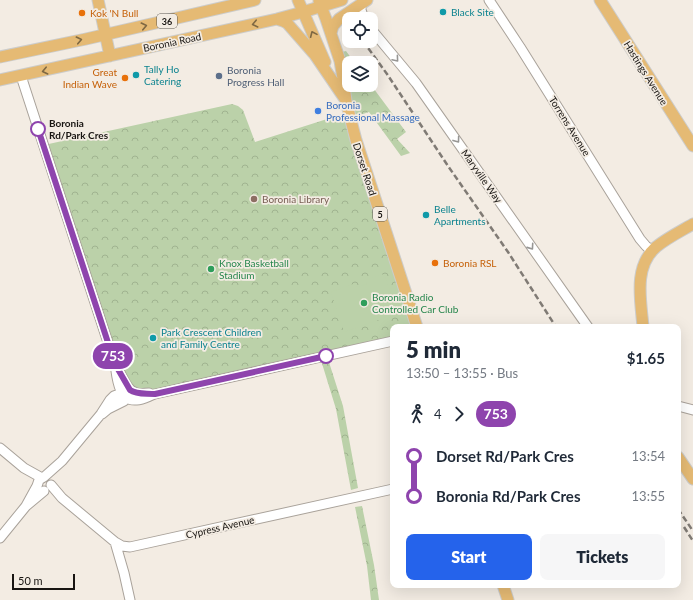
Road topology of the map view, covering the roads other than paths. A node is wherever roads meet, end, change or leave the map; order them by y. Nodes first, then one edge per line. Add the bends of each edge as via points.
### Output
1 (98, 0) edge
2 (243, 0) edge
3 (254, 0) edge
4 (298, 0) edge
5 (342, 0) edge
6 (489, 0) edge
7 (600, 0) edge
8 (364, 2) edge
9 (320, 3) edge
10 (228, 7) junction
11 (303, 12) junction
12 (361, 12) edge
13 (277, 19) junction
14 (331, 33) junction
15 (106, 35) junction
16 (378, 37) edge
17 (110, 56) junction
18 (0, 57) edge
19 (21, 76) junction
20 (0, 80) edge
21 (334, 83) junction
22 (346, 101) junction
23 (693, 146) edge
24 (693, 224) edge
25 (652, 251) junction
26 (416, 324) edge
27 (586, 324) edge
28 (643, 324) edge
29 (390, 342) edge
30 (126, 394) junction
31 (681, 407) edge
32 (693, 410) edge
33 (0, 448) edge
34 (681, 461) edge
35 (693, 479) edge
36 (44, 484) junction
37 (390, 490) edge
38 (0, 538) edge
39 (118, 544) junction
40 (504, 588) edge
41 (130, 600) edge
42 (508, 600) edge

1 - 15 main road
2 - 10 main road
3 - 10 main road, 36
4 - 11 main road, Dorset Road / 5
5 - 9 main road, Boronia Road / 36
6 - 25 street, Torrens Avenue via 640,239
7 - 23 main road, Hastings Avenue
8 - 12 street
8 - 14 main road via 339,19
9 - 11 main road, Boronia Road / 36
9 - 14 main road, Dorset Road / 5
15 -> 10 main road, 36
11 - 13 main road, Boronia Road / 36
21 -> 11 main road, Dorset Road / 5
13 -> 17 main road, Boronia Road / 36
13 - 21 main road, Dorset Road via 283,20 294,30
14 - 22 main road, Dorset Road / 5 via 344,78
15 - 17 main road
18 -> 15 main road, 36
16 -> 27 street, Maryville Way via 416,83
17 -> 19 main road, Boronia Road / 36
19 - 20 main road, Boronia Road / 36
19 - 30 street
21 - 22 main road, Dorset Road / 5
22 - 26 main road, Dorset Road / 5 via 362,160
24 - 25 main road
25 - 28 main road via 645,261 641,277
29 - 30 street via 155,394 143,399 131,400
30 - 36 street via 114,396 110,400
31 - 32 street
33 - 36 street
34 - 35 main road
36 - 38 street
36 - 39 street
37 - 39 street, Cypress Avenue via 130,547
39 - 41 street
40 - 42 main road

